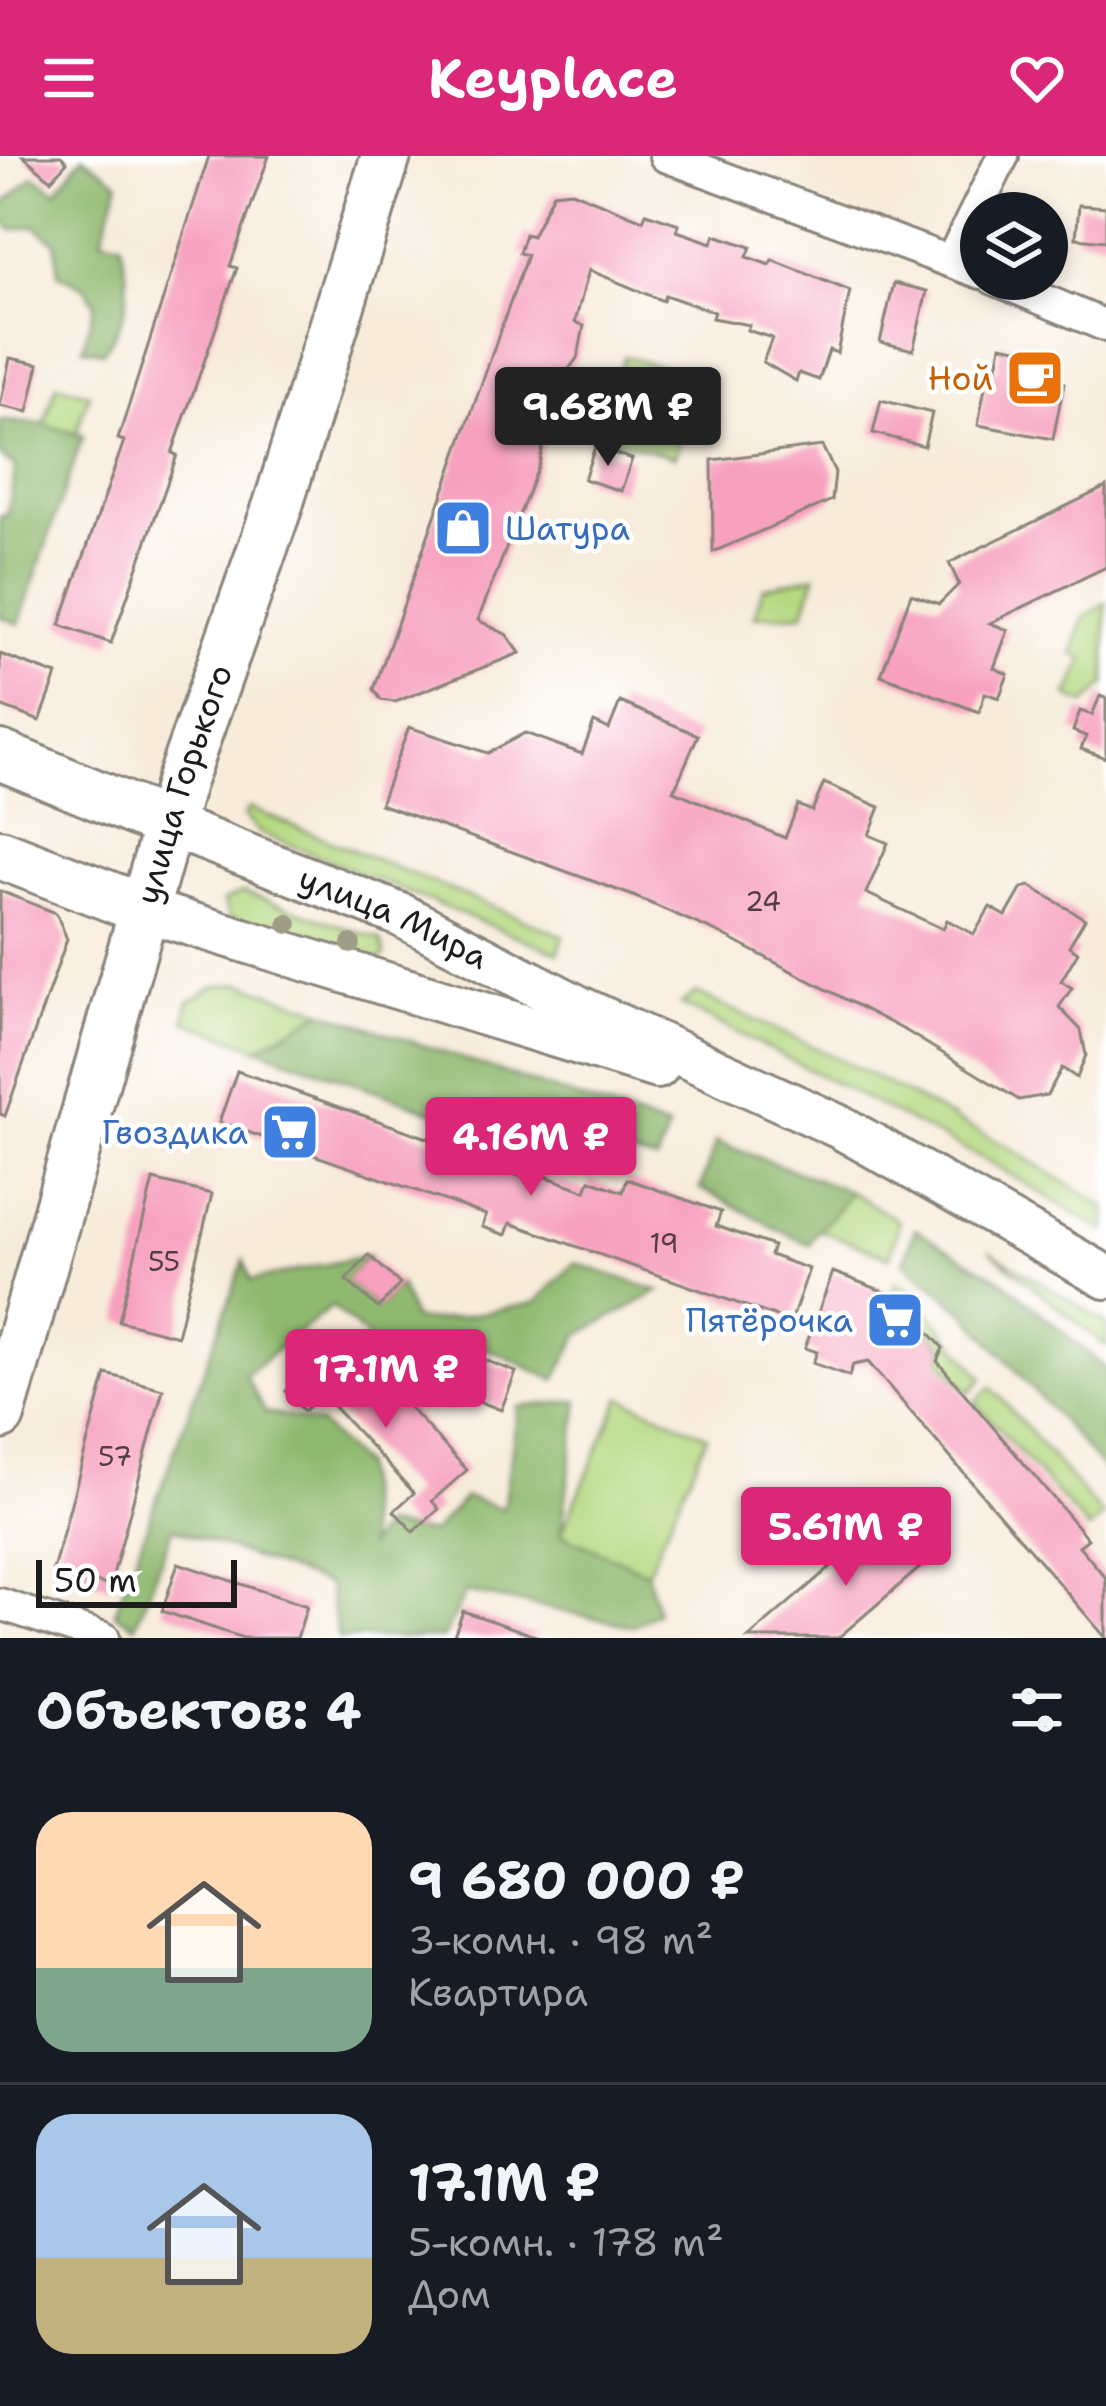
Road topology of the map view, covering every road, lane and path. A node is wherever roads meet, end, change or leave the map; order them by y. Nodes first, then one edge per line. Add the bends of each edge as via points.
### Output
1 (386, 156) edge
2 (665, 156) edge
3 (1003, 156) edge
4 (951, 261) junction
5 (960, 265) edge
6 (1044, 300) edge
7 (1106, 326) edge
8 (0, 755) edge
9 (169, 825) junction
10 (0, 854) edge
11 (148, 911) junction
12 (775, 1101) junction
13 (1106, 1276) edge
14 (0, 1415) edge
15 (0, 1604) edge
16 (104, 1638) edge

1 - 9 main road, улица Горького
2 - 4 street
3 - 4 street
4 - 5 street
6 - 7 street
8 - 9 main road, улица Мира
9 - 11 main road, улица Горького
9 - 12 main road, улица Мира via 401,915
10 - 11 main road, улица Мира
11 - 12 main road, улица Мира
11 - 14 main road, улица Горького
12 - 13 main road, улица Мира via 842,1128
15 - 16 street

